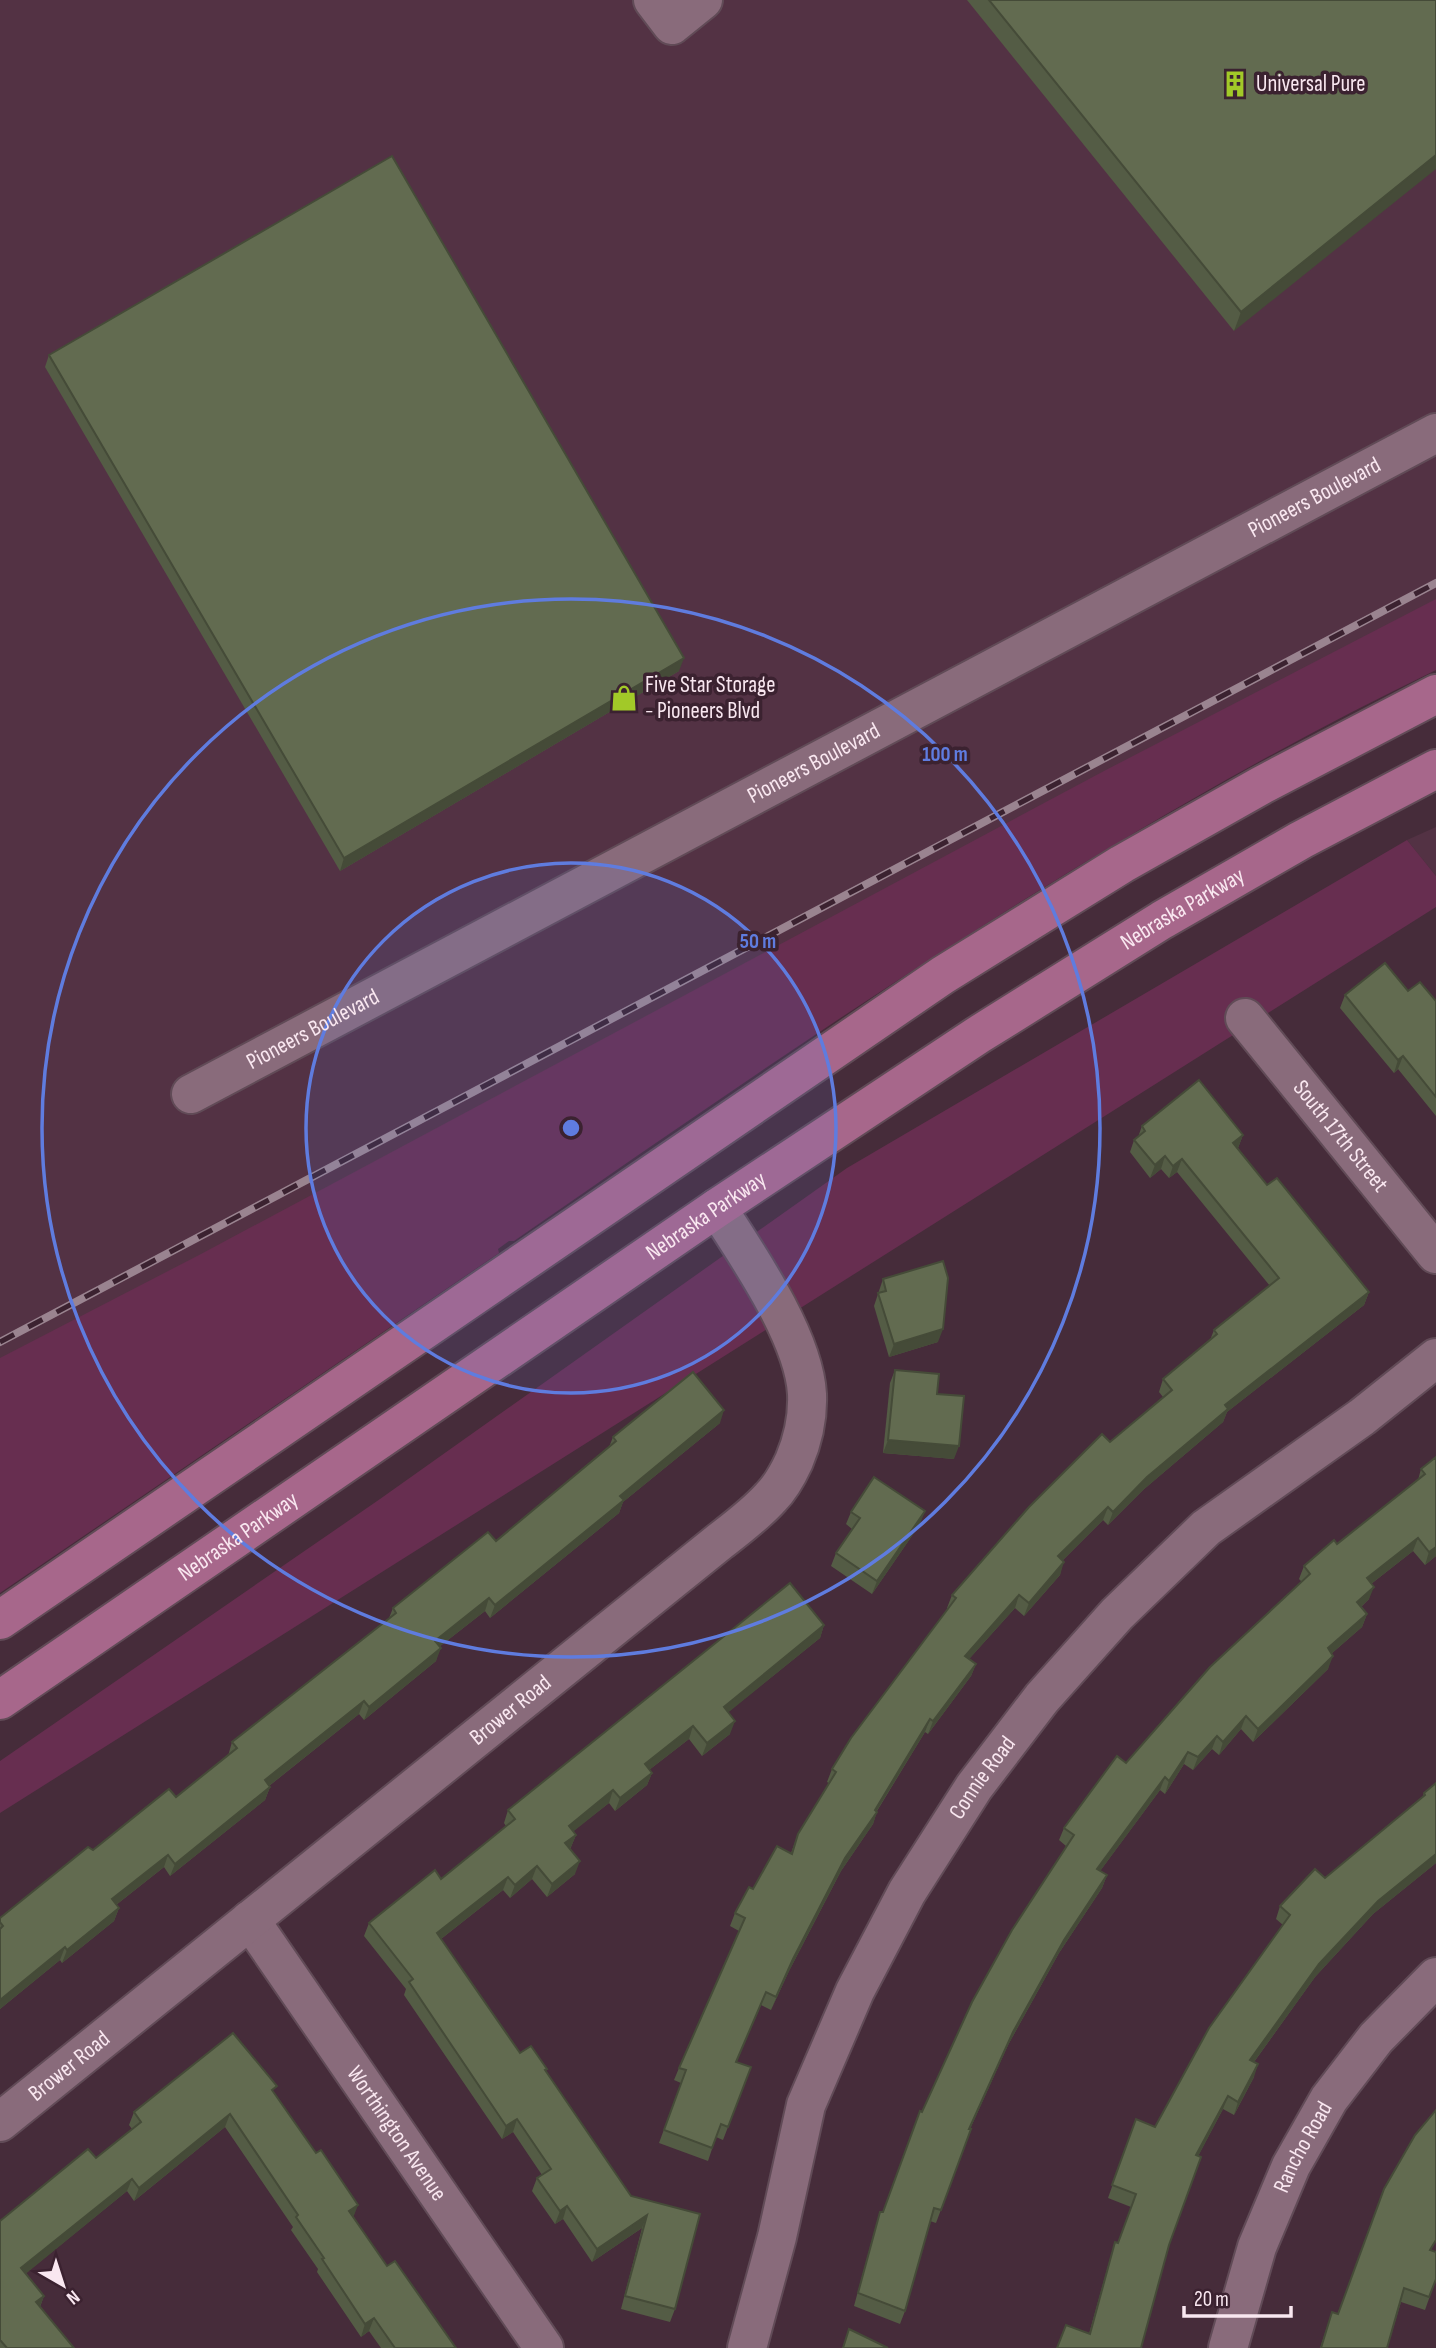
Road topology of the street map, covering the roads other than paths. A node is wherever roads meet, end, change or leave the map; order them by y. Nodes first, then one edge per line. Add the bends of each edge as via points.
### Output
1 (653, 0) edge
2 (703, 0) edge
3 (1436, 433) edge
4 (1436, 694) edge
5 (1436, 769) edge
6 (1245, 1018) dead end
7 (191, 1094) dead end
8 (717, 1208) junction
9 (1436, 1254) edge
10 (1436, 1358) edge
11 (0, 1620) edge
12 (0, 1700) edge
13 (250, 1920) junction
14 (1436, 1977) edge
15 (0, 2122) edge
16 (544, 2348) edge
17 (747, 2348) edge
18 (1228, 2348) edge

1 - 2 street via 672,25
3 - 7 street, Pioneers Boulevard
4 - 11 main road via 1145,851 943,975
5 - 8 main road, Nebraska Parkway via 1121,944
6 - 9 street, South 17th Street
8 - 12 main road, Nebraska Parkway
8 - 13 street, Brower Road via 779,1312 801,1363 807,1417 789,1472 773,1496 719,1542
10 - 17 street, Connie Road via 1362,1418 1206,1528 1117,1614 1042,1698 974,1787 855,1991 806,2105
13 - 15 street, Brower Road
13 - 16 street, Worthington Avenue
14 - 18 street, Rancho Road via 1368,2048 1329,2099 1291,2166 1257,2247

